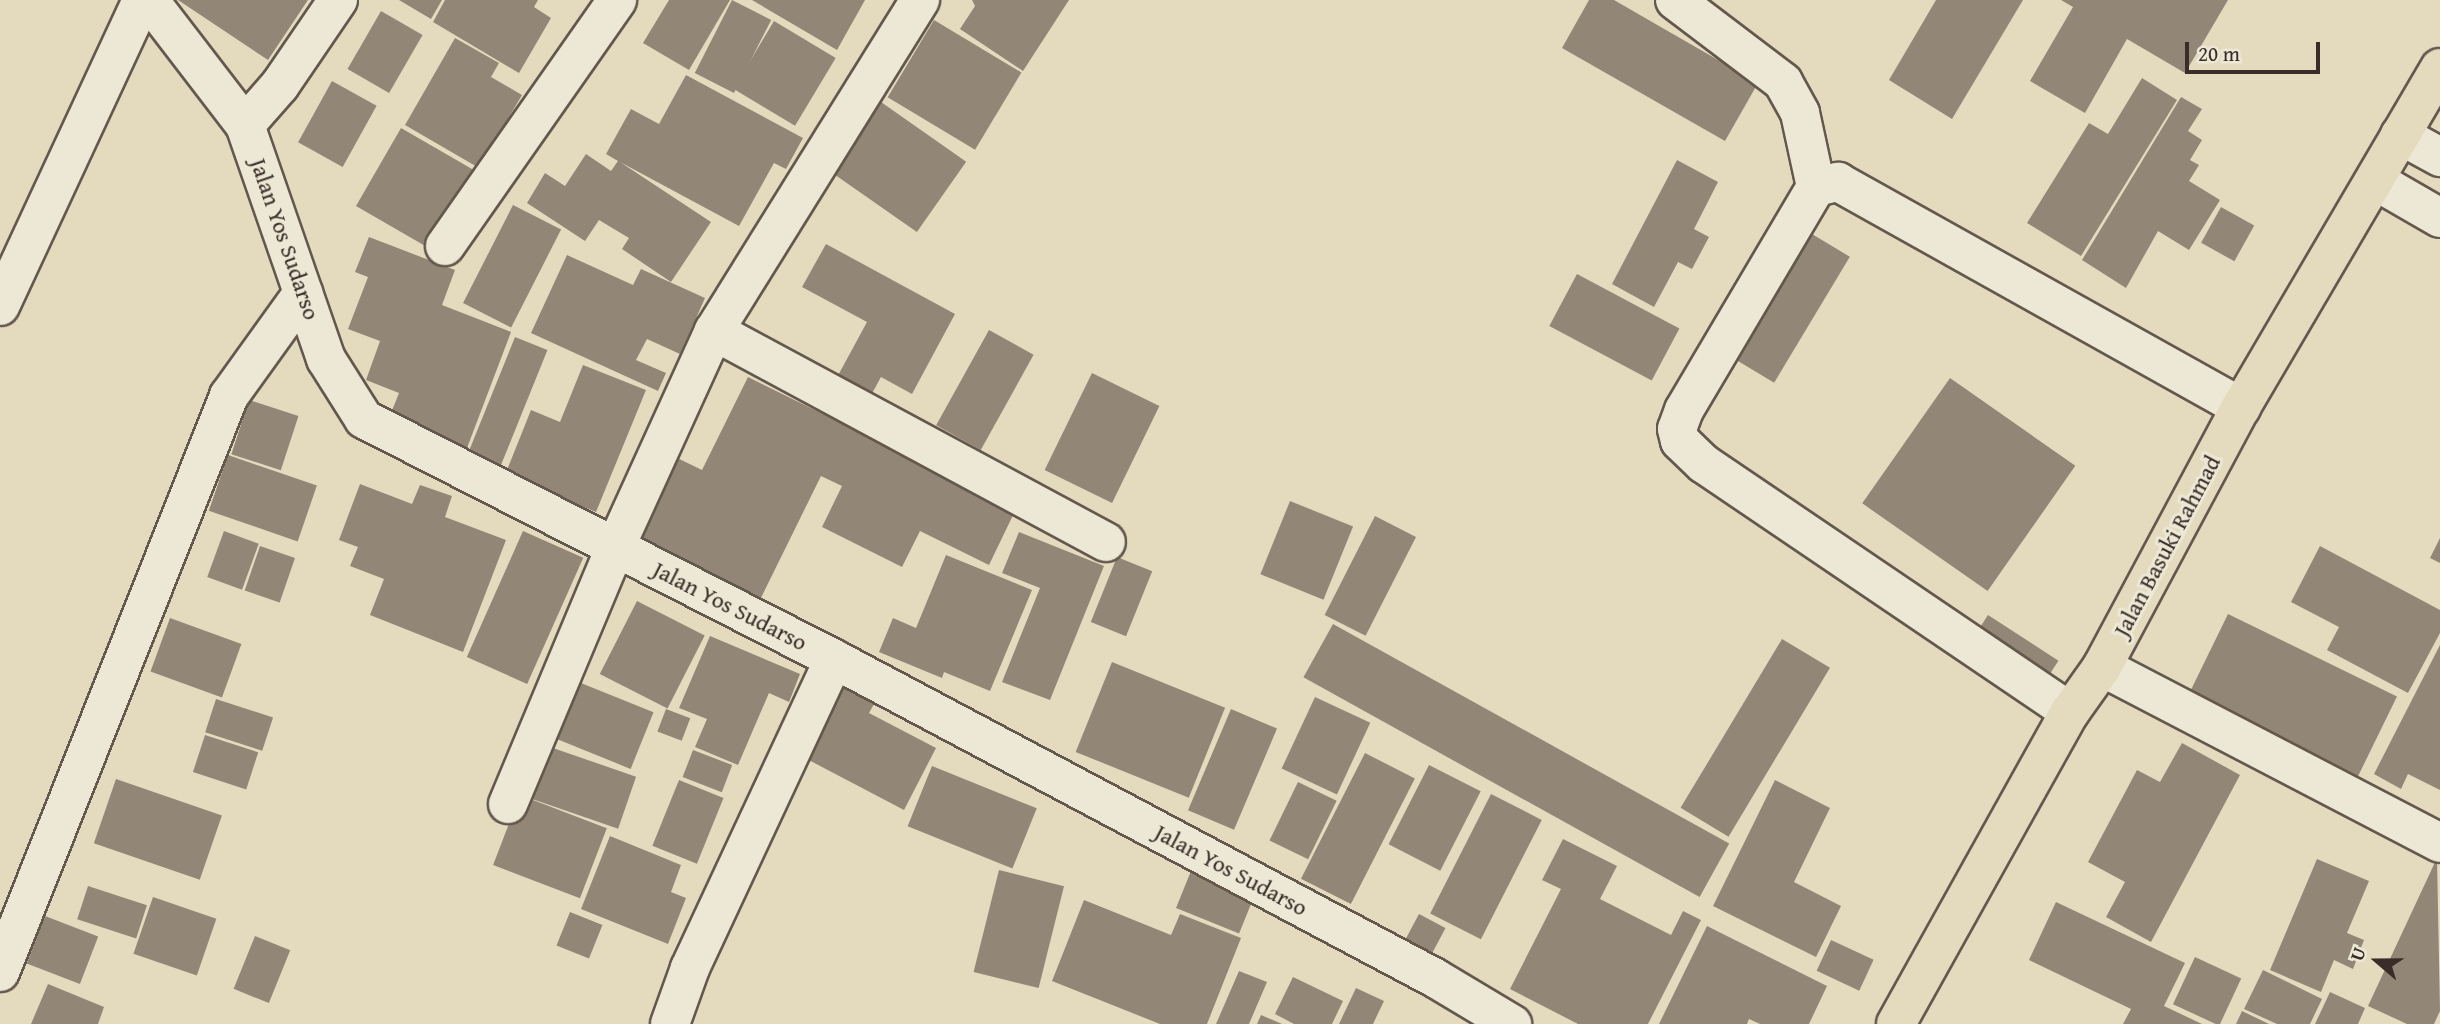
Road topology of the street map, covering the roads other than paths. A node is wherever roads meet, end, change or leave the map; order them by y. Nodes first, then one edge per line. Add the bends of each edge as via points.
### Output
1 (142, 0) edge
2 (149, 0) edge
3 (338, 0) edge
4 (617, 0) edge
5 (920, 0) edge
6 (1675, 0) edge
7 (2440, 68) edge
8 (245, 125) junction
9 (2400, 135) junction
10 (2440, 158) edge
11 (2376, 181) junction
12 (1816, 187) junction
13 (2440, 218) edge
14 (445, 246) dead end
15 (303, 293) junction
16 (0, 306) edge
17 (714, 331) junction
18 (2241, 407) junction
19 (1106, 542) dead end
20 (615, 548) junction
21 (834, 659) junction
22 (2102, 667) junction
23 (2070, 712) junction
24 (508, 804) dead end
25 (2440, 843) edge
26 (0, 972) edge
27 (670, 1024) edge
28 (1512, 1024) edge
29 (1896, 1024) edge

1 - 16 street
2 - 8 street, Jalan Yos Sudarso
3 - 8 street via 280,85
4 - 14 street
5 - 17 street
6 - 12 street via 1783,82 1801,113
7 - 9 main road, Jalan Basuki Rahmad
8 - 15 street, Jalan Yos Sudarso
9 - 10 street
9 - 11 main road, Jalan Basuki Rahmad
11 - 13 street
11 - 18 main road, Jalan Basuki Rahmad
12 - 18 street via 1838,182
12 - 23 street via 1684,410 1677,429 1680,441 1704,464
15 - 20 street, Jalan Yos Sudarso via 326,359 364,419
15 - 26 street via 229,396
17 - 19 street
17 - 20 street
18 - 22 main road, Jalan Basuki Rahmad
20 - 21 street, Jalan Yos Sudarso
20 - 24 street
21 - 27 street via 690,968
21 - 28 street, Jalan Yos Sudarso via 1435,978
22 - 23 main road, Jalan Basuki Rahmad
22 - 25 street
23 - 29 main road, Jalan Basuki Rahmad

